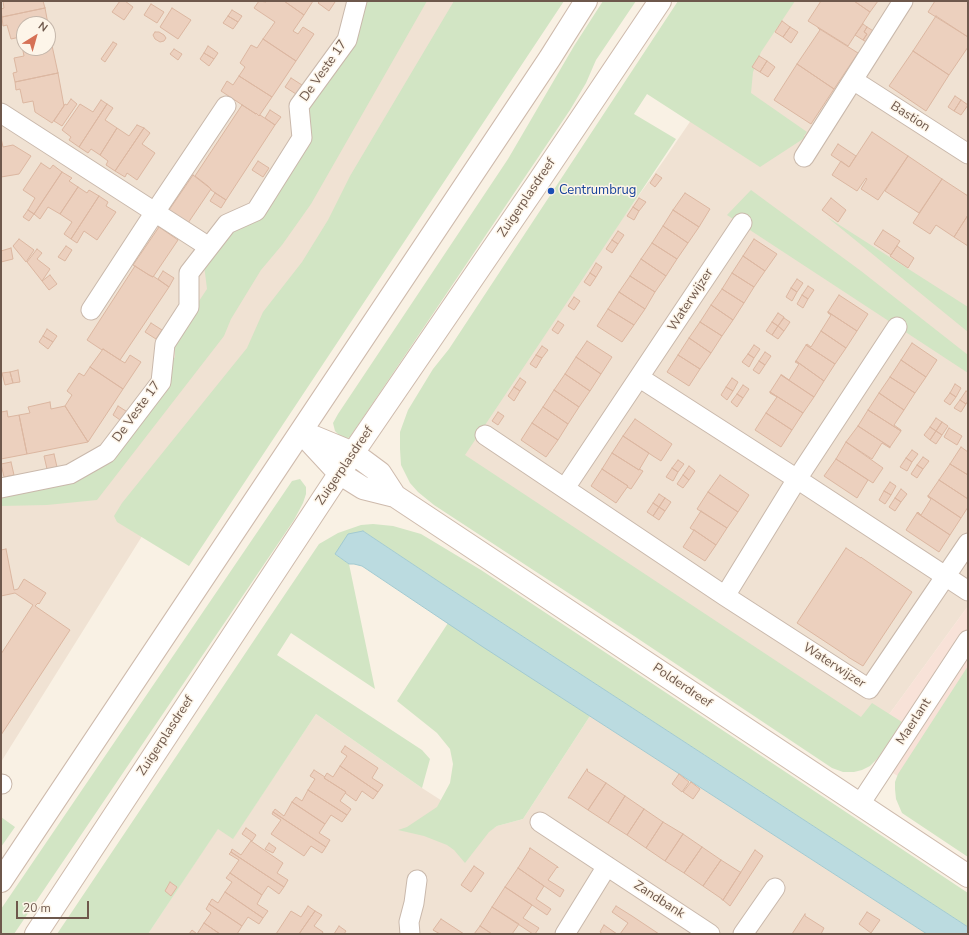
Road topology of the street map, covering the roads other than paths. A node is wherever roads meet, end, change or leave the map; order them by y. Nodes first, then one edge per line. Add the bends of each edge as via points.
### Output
1 (357, 1) edge
2 (586, 1) edge
3 (660, 1) edge
4 (903, 1) edge
5 (853, 80) junction
6 (226, 106) dead end
7 (1, 113) edge
8 (968, 154) edge
9 (804, 157) dead end
10 (154, 212) junction
11 (742, 223) dead end
12 (209, 247) junction
13 (91, 310) dead end
14 (897, 327) dead end
15 (640, 378) junction
16 (301, 432) junction
17 (485, 435) dead end
18 (353, 453) junction
19 (339, 473) junction
20 (797, 479) junction
21 (1, 488) edge
22 (565, 488) junction
23 (395, 496) junction
24 (968, 543) edge
25 (946, 576) junction
26 (968, 592) edge
27 (725, 596) junction
28 (968, 640) edge
29 (860, 804) junction
30 (540, 822) dead end
31 (607, 866) junction
32 (968, 876) edge
33 (417, 880) dead end
34 (1, 881) edge
35 (775, 888) dead end
36 (36, 934) edge
37 (410, 934) edge
38 (565, 934) edge
39 (710, 934) edge
40 (743, 934) edge

1 - 12 street, De Veste 17 via 347,40 299,106 302,138 256,211 227,224
2 - 16 main road
3 - 18 main road, Zuigerplasdreef
4 - 5 street
5 - 8 street, Bastion
5 - 9 street
6 - 10 street
7 - 10 street
10 - 12 street
10 - 13 street
11 - 15 street, Waterwijzer
12 - 21 street, De Veste 17 via 189,274 189,307 165,344 161,382 107,453 70,474
14 - 20 street
15 - 20 street
15 - 22 street, Waterwijzer
16 - 18 main road, Polderdreef
16 - 19 main road, Polderdreef
16 - 34 main road
17 - 22 street, Waterwijzer
18 - 19 main road, Zuigerplasdreef
18 - 23 main road, Polderdreef via 380,473
19 - 23 main road, Polderdreef via 363,488
19 - 36 main road, Zuigerplasdreef
20 - 25 street
20 - 27 street
22 - 27 street, Waterwijzer
23 - 29 main road, Polderdreef
24 - 25 street, Waterwijzer
25 - 26 street
25 - 27 street, Waterwijzer via 869,690
28 - 29 street, Maerlant
29 - 32 main road, Polderdreef
30 - 31 street, Zandbank
31 - 38 street
31 - 39 street, Zandbank
33 - 37 street via 409,922
35 - 40 street

